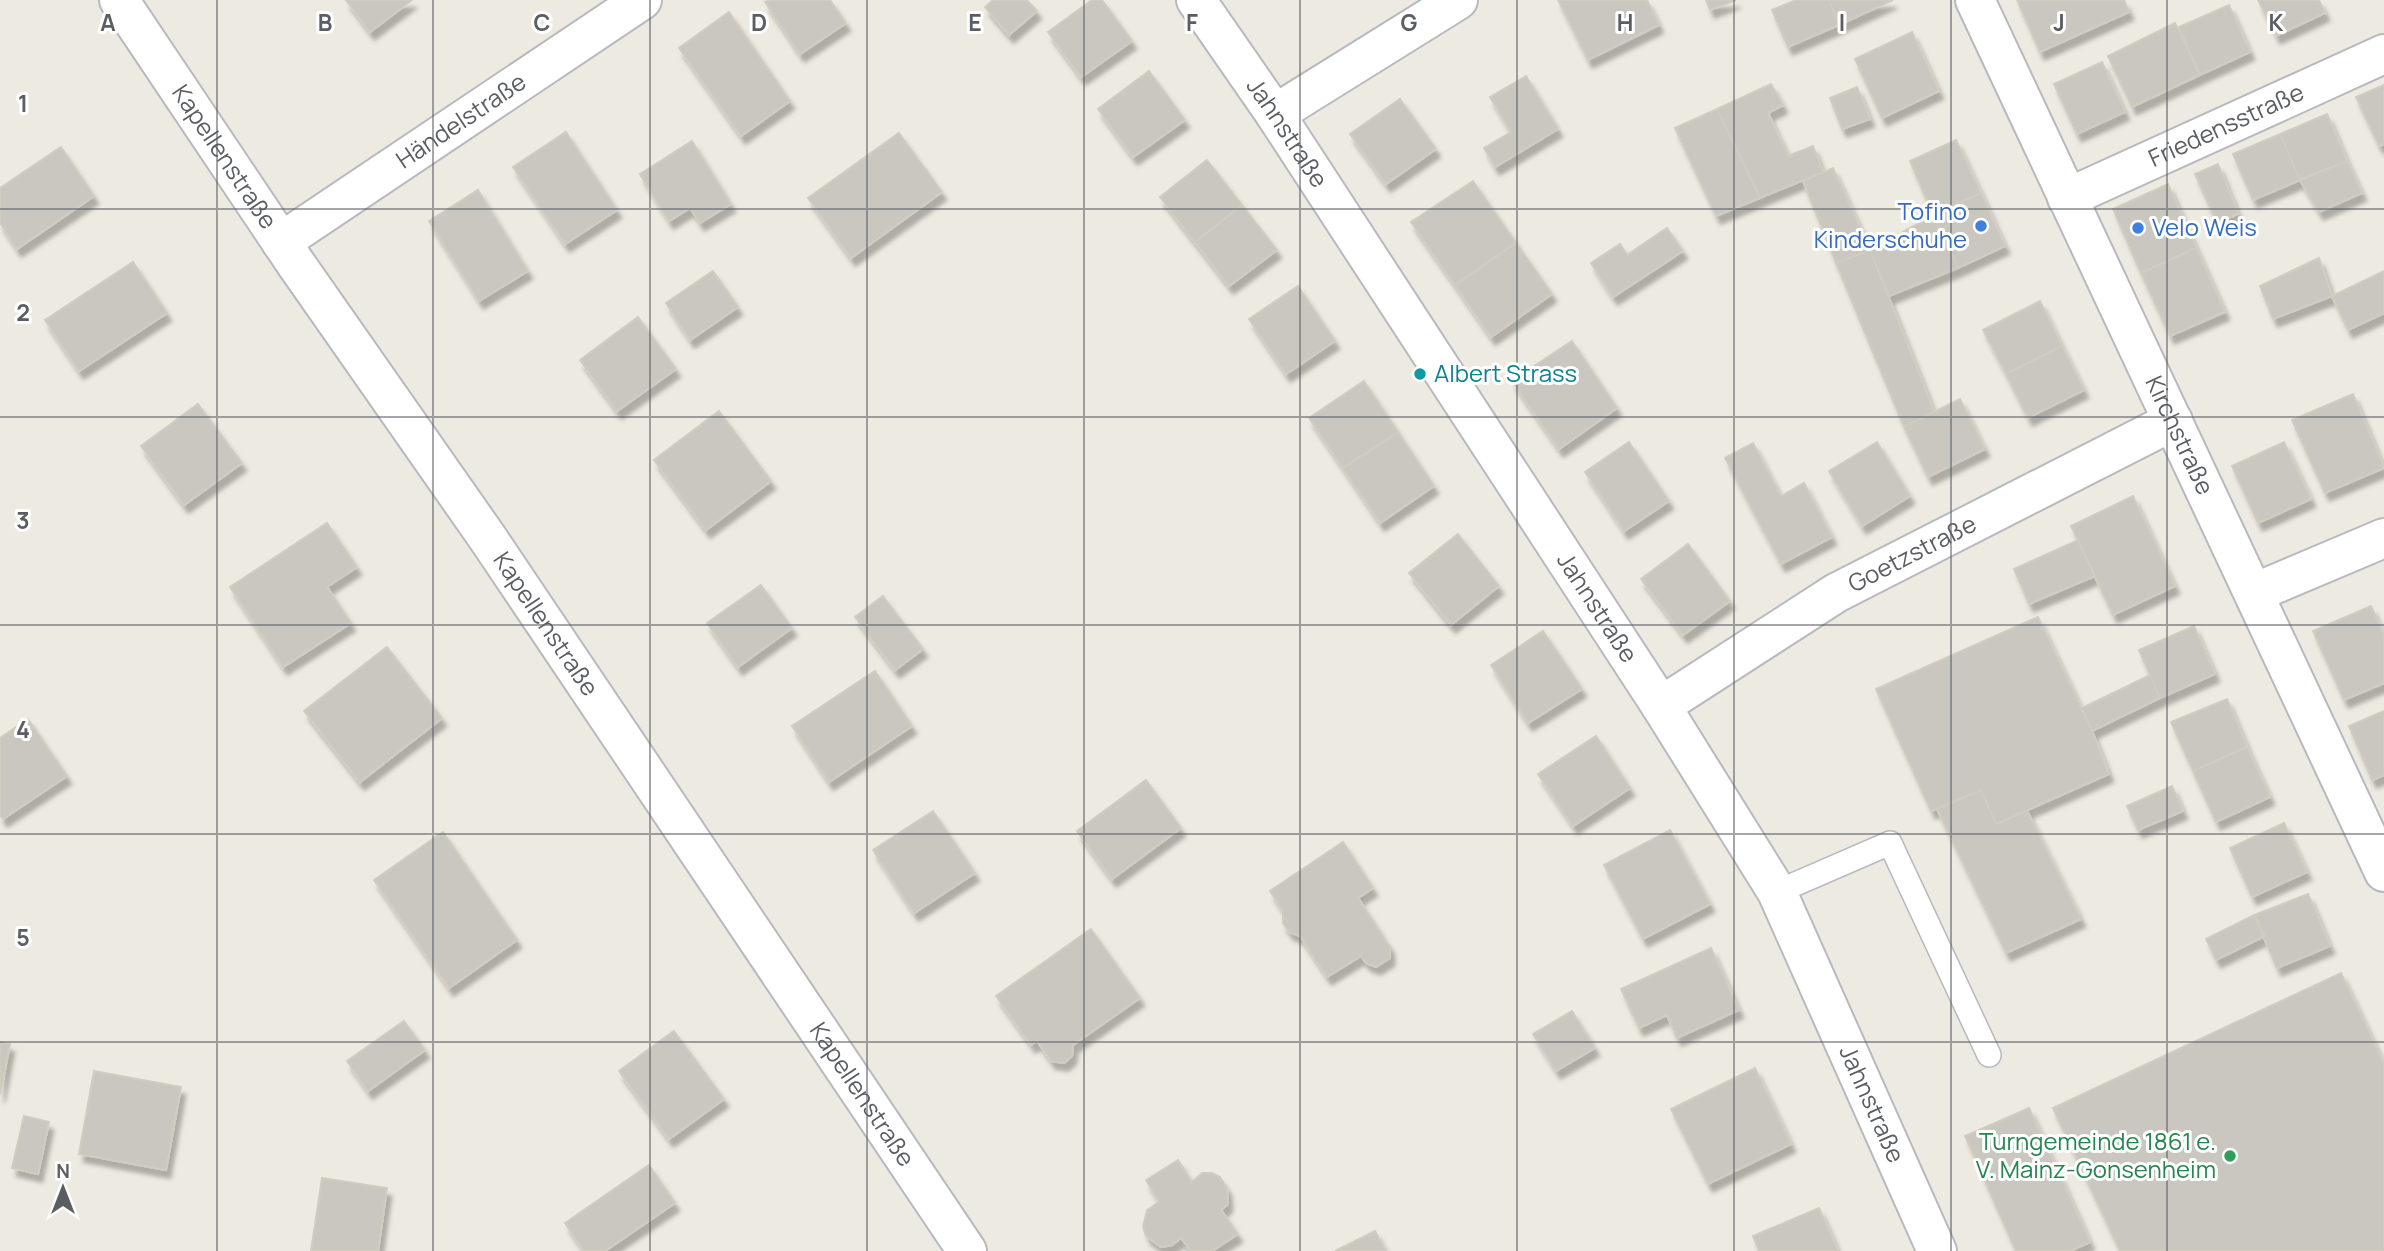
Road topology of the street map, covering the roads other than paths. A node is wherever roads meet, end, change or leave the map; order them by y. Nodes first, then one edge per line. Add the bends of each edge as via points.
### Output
1 (119, 0) edge
2 (642, 0) edge
3 (1196, 0) edge
4 (1458, 0) edge
5 (1975, 0) edge
6 (2384, 54) edge
7 (1275, 114) junction
8 (2067, 198) junction
9 (281, 242) junction
10 (2173, 421) junction
11 (2384, 538) edge
12 (2254, 593) junction
13 (1661, 706) junction
14 (2384, 872) edge
15 (1777, 892) junction
16 (1989, 1055) dead end
17 (967, 1251) edge
18 (1937, 1251) edge

1 - 9 street, Kapellenstraße
2 - 9 street, Händelstraße
3 - 7 street, Jahnstraße
4 - 7 street
5 - 8 street, Kirchstraße
6 - 8 street, Friedensstraße
7 - 13 street, Jahnstraße
8 - 10 street, Kirchstraße
9 - 17 street, Kapellenstraße via 489,540
10 - 12 street, Kirchstraße
10 - 13 street, Goetzstraße via 1836,593
11 - 12 street
12 - 14 street, Kirchstraße
13 - 15 street, Jahnstraße
15 - 16 lane via 1890,843
15 - 18 street, Jahnstraße

